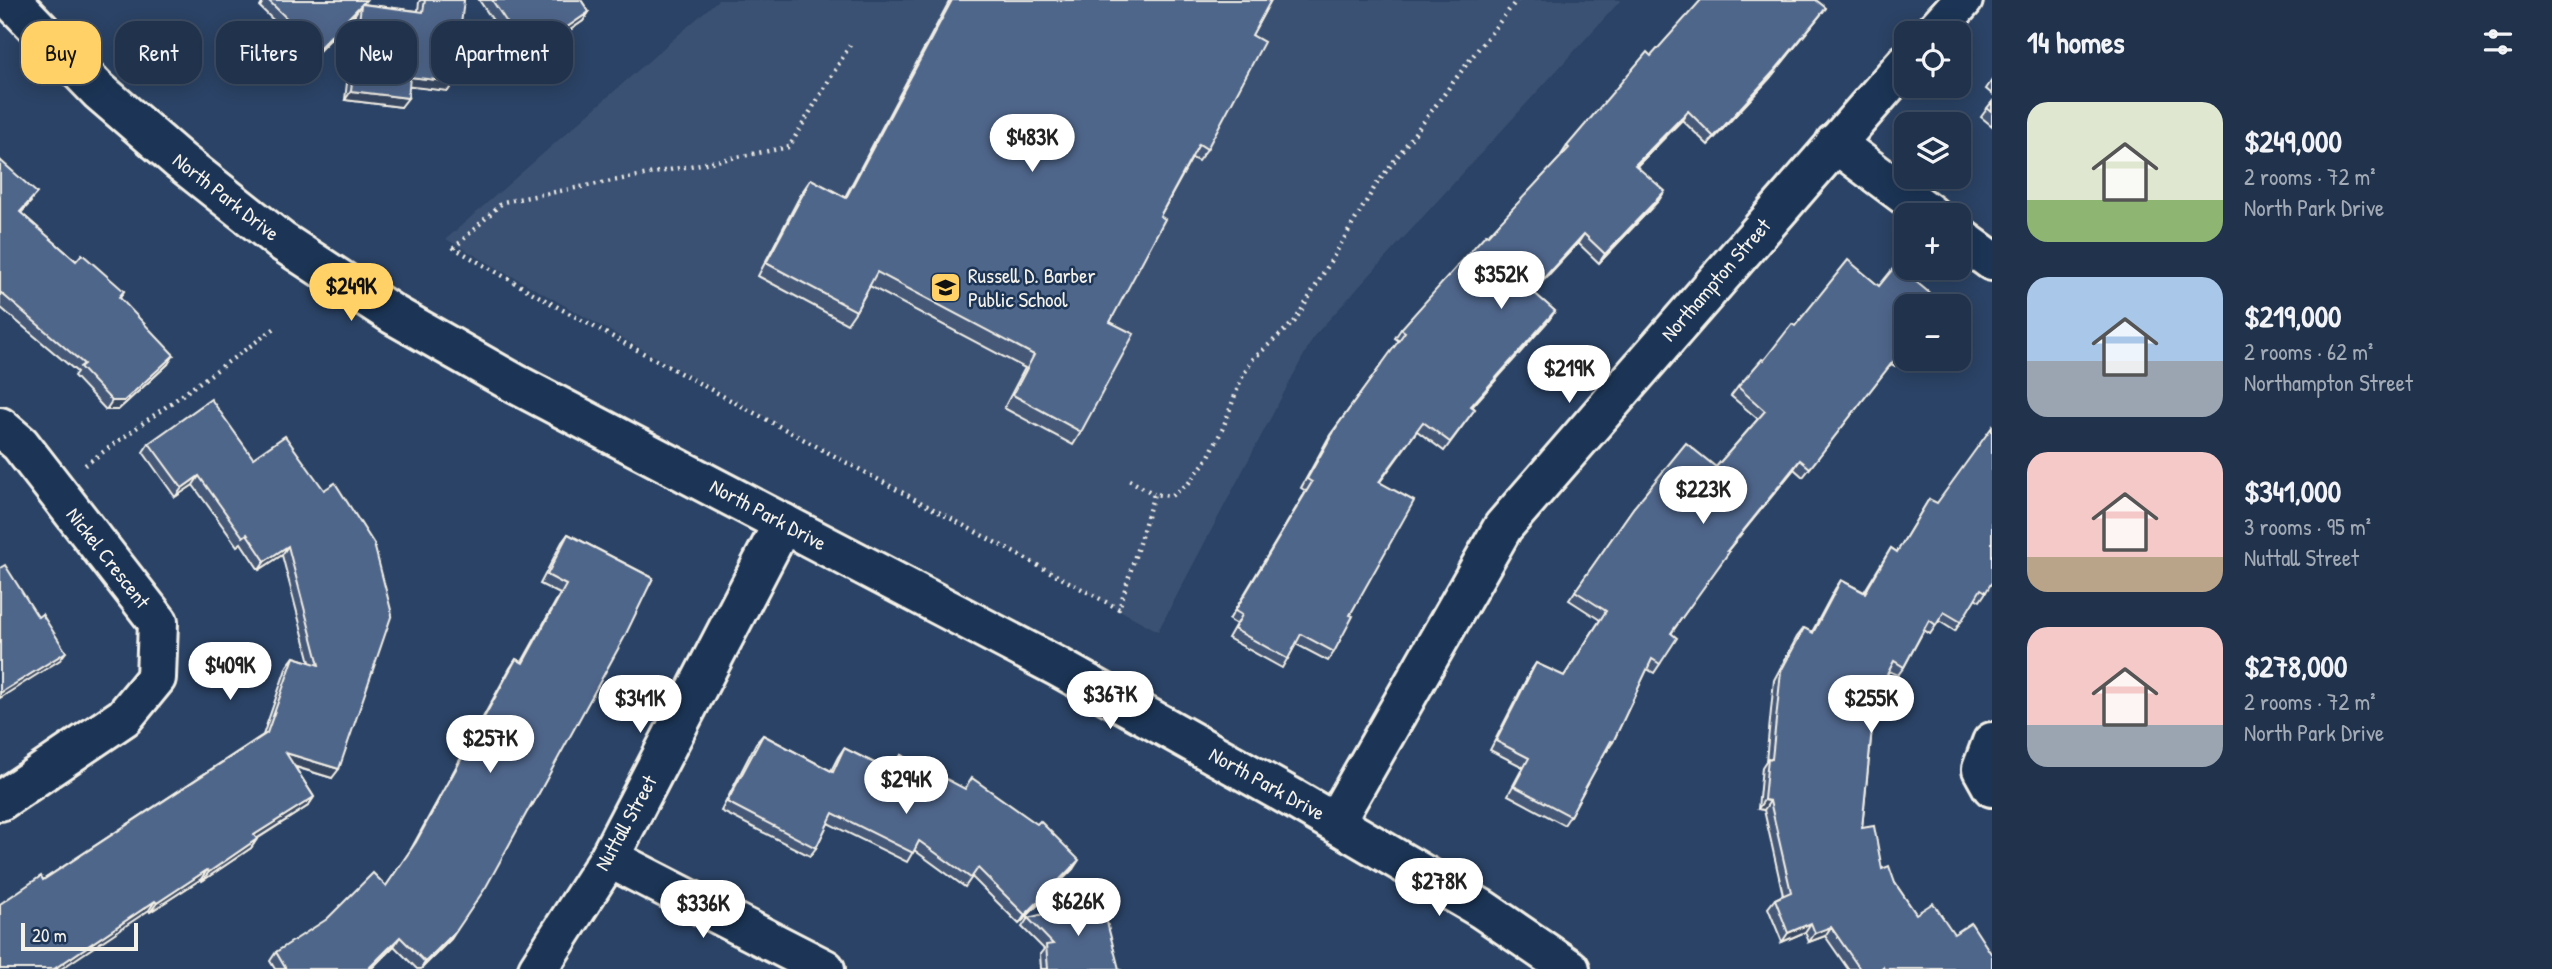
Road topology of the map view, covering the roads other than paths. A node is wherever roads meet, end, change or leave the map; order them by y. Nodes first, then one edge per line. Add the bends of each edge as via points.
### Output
1 (10, 0) edge
2 (1962, 0) edge
3 (1944, 21) edge
4 (1894, 77) edge
5 (1835, 143) junction
6 (1915, 203) edge
7 (1971, 246) edge
8 (1992, 261) edge
9 (0, 427) edge
10 (783, 523) junction
11 (1992, 742) edge
12 (1992, 787) edge
13 (0, 801) edge
14 (1335, 822) junction
15 (609, 858) junction
16 (538, 969) edge
17 (825, 969) edge
18 (1570, 969) edge

1 - 10 street, North Park Drive via 99,91 281,241 394,315 514,383
2 - 3 street
4 - 5 street, Northampton Street
5 - 6 street
5 - 14 street, Northampton Street via 1503,527
7 - 8 street
9 - 13 street, Nickel Crescent via 20,444 158,622 156,678 124,717
10 - 14 street, North Park Drive via 1058,667
10 - 15 street, Nuttall Street
11 - 12 street via 1982,769
14 - 18 street, North Park Drive via 1482,909
15 - 16 street, Nuttall Street
15 - 17 street

